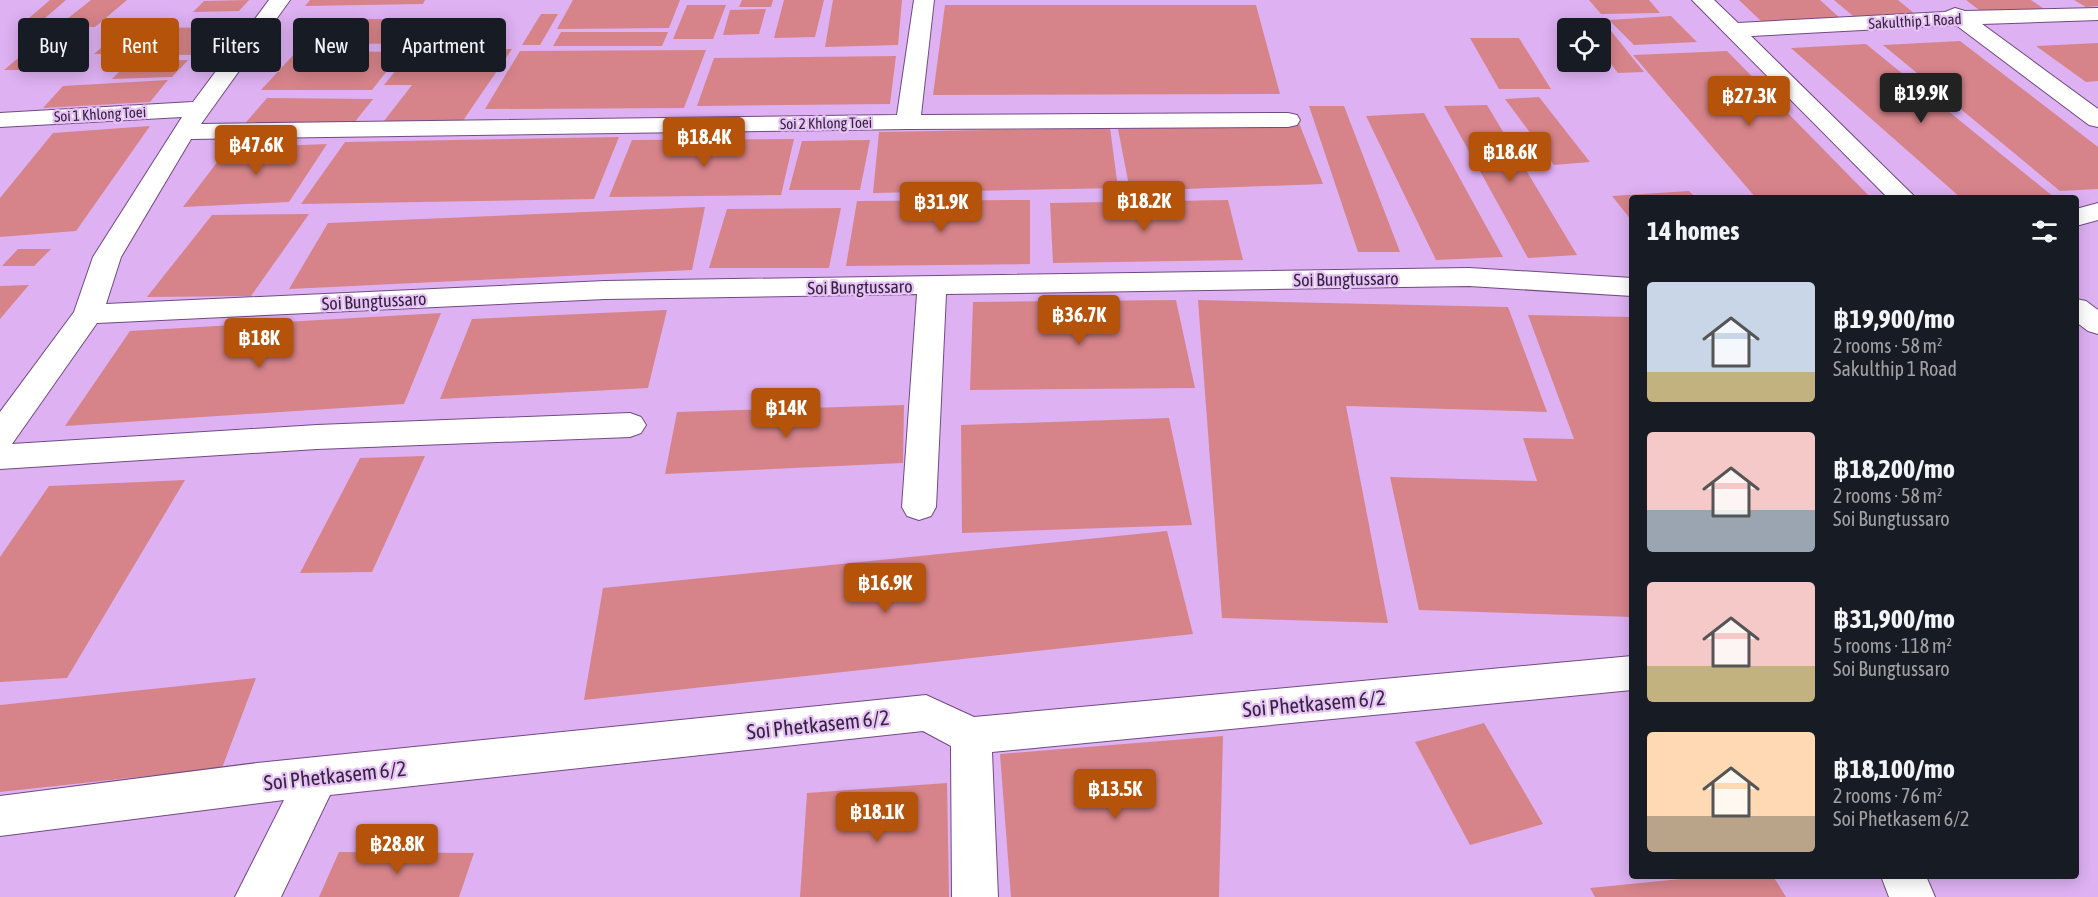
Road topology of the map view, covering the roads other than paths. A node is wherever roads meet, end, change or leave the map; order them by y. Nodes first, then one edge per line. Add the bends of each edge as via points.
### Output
1 (280, 0) edge
2 (924, 0) edge
3 (1702, 0) edge
4 (1937, 0) edge
5 (2098, 14) edge
6 (1961, 18) junction
7 (1733, 30) junction
8 (200, 109) junction
9 (0, 120) edge
10 (1288, 120) dead end
11 (2098, 120) edge
12 (908, 122) junction
13 (183, 132) junction
14 (1900, 195) edge
15 (2098, 212) edge
16 (2079, 217) edge
17 (932, 286) junction
18 (1629, 287) edge
19 (2079, 310) edge
20 (88, 314) junction
21 (2098, 324) edge
22 (630, 425) dead end
23 (0, 436) edge
24 (0, 457) edge
25 (919, 507) dead end
26 (1629, 673) edge
27 (971, 736) junction
28 (316, 777) junction
29 (0, 816) edge
30 (1904, 879) edge
31 (258, 897) edge
32 (975, 897) edge
33 (1912, 897) edge

1 - 8 street
2 - 12 street
3 - 7 street
4 - 6 street
5 - 6 street, Sakulthip 1 Road
6 - 7 street, Sakulthip 1 Road
6 - 11 street
7 - 14 street
8 - 9 street, Soi 1 Khlong Toei
8 - 13 street
10 - 12 street, Soi 2 Khlong Toei
12 - 13 street, Soi 2 Khlong Toei
13 - 20 street via 107,257
15 - 16 street
17 - 18 street, Soi Bungtussaro via 1469,277
17 - 20 street, Soi Bungtussaro via 605,290
17 - 25 street
19 - 21 street
20 - 23 street
22 - 24 street via 317,437
26 - 27 street, Soi Phetkasem 6/2
27 - 28 street, Soi Phetkasem 6/2 via 926,713
27 - 32 street
28 - 29 street, Soi Phetkasem 6/2
28 - 31 street
30 - 33 street

